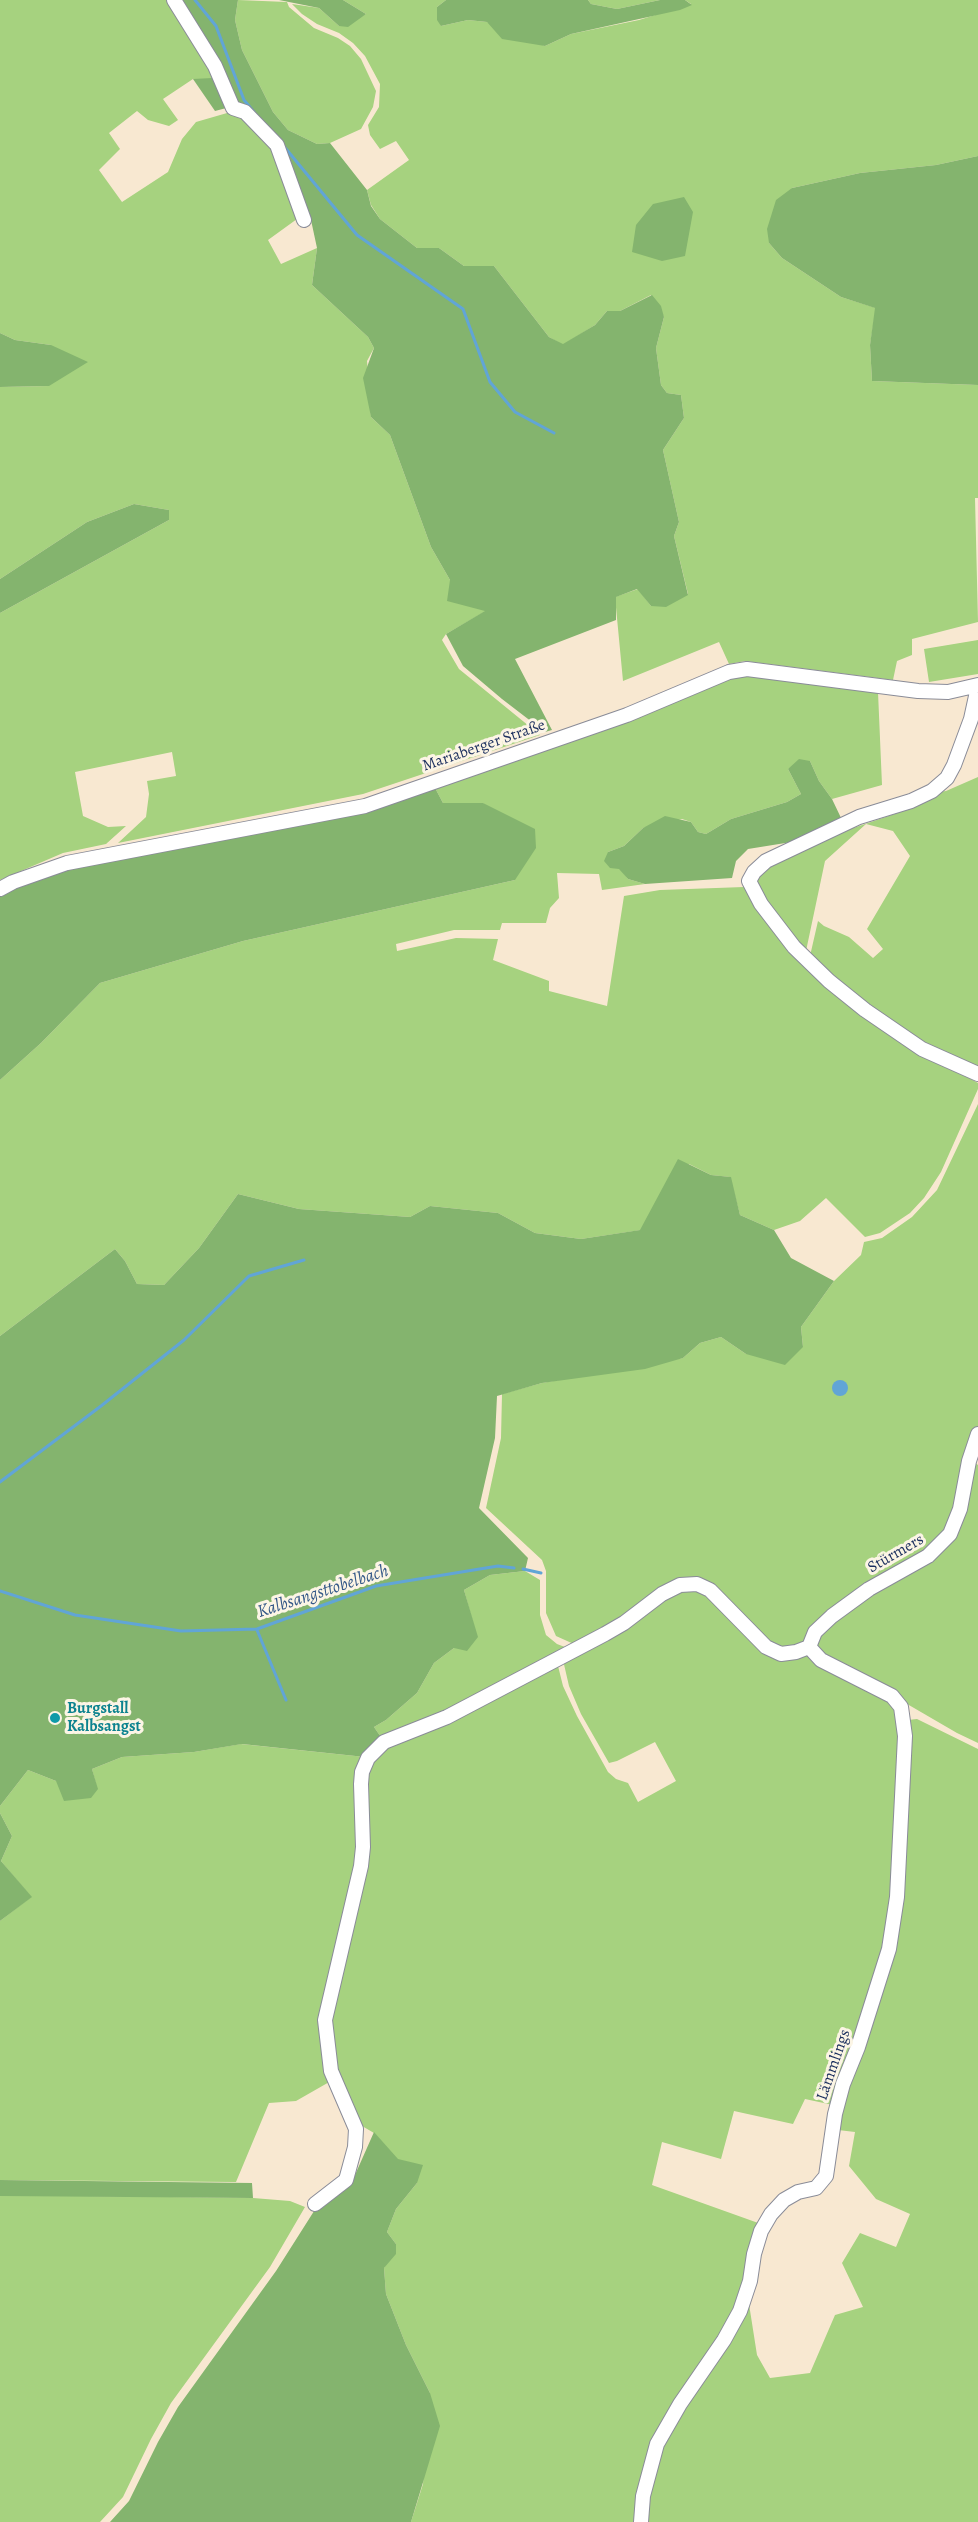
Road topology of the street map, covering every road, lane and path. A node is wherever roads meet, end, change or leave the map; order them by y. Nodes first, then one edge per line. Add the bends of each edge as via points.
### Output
1 (174, 0) edge
2 (304, 220) dead end
3 (978, 686) edge
4 (0, 889) edge
5 (978, 1074) edge
6 (978, 1434) edge
7 (809, 1647) junction
8 (315, 2204) dead end
9 (641, 2522) edge

1 - 2 street via 215,66 233,108 245,112 277,145
3 - 4 street, Mariaberger Straße via 938,692 747,669 729,672 627,715 365,806 67,863
3 - 5 street via 954,765 932,791 859,817 766,861 749,881 761,904 794,947 828,981 922,1049
6 - 7 street, Stürmers via 950,1534 928,1556 869,1588 832,1616 815,1632
7 - 8 street via 781,1654 766,1647 711,1590 697,1584 680,1585 605,1634 447,1717 384,1742 368,1758 361,1784 361,1866 325,2020 331,2071 356,2129 355,2147 346,2180
7 - 9 street, Lämmlings via 821,1659 892,1696 901,1707 904,1747 897,1897 891,1938 843,2084 826,2176 816,2188 784,2200 761,2231 740,2312 657,2444 643,2496

